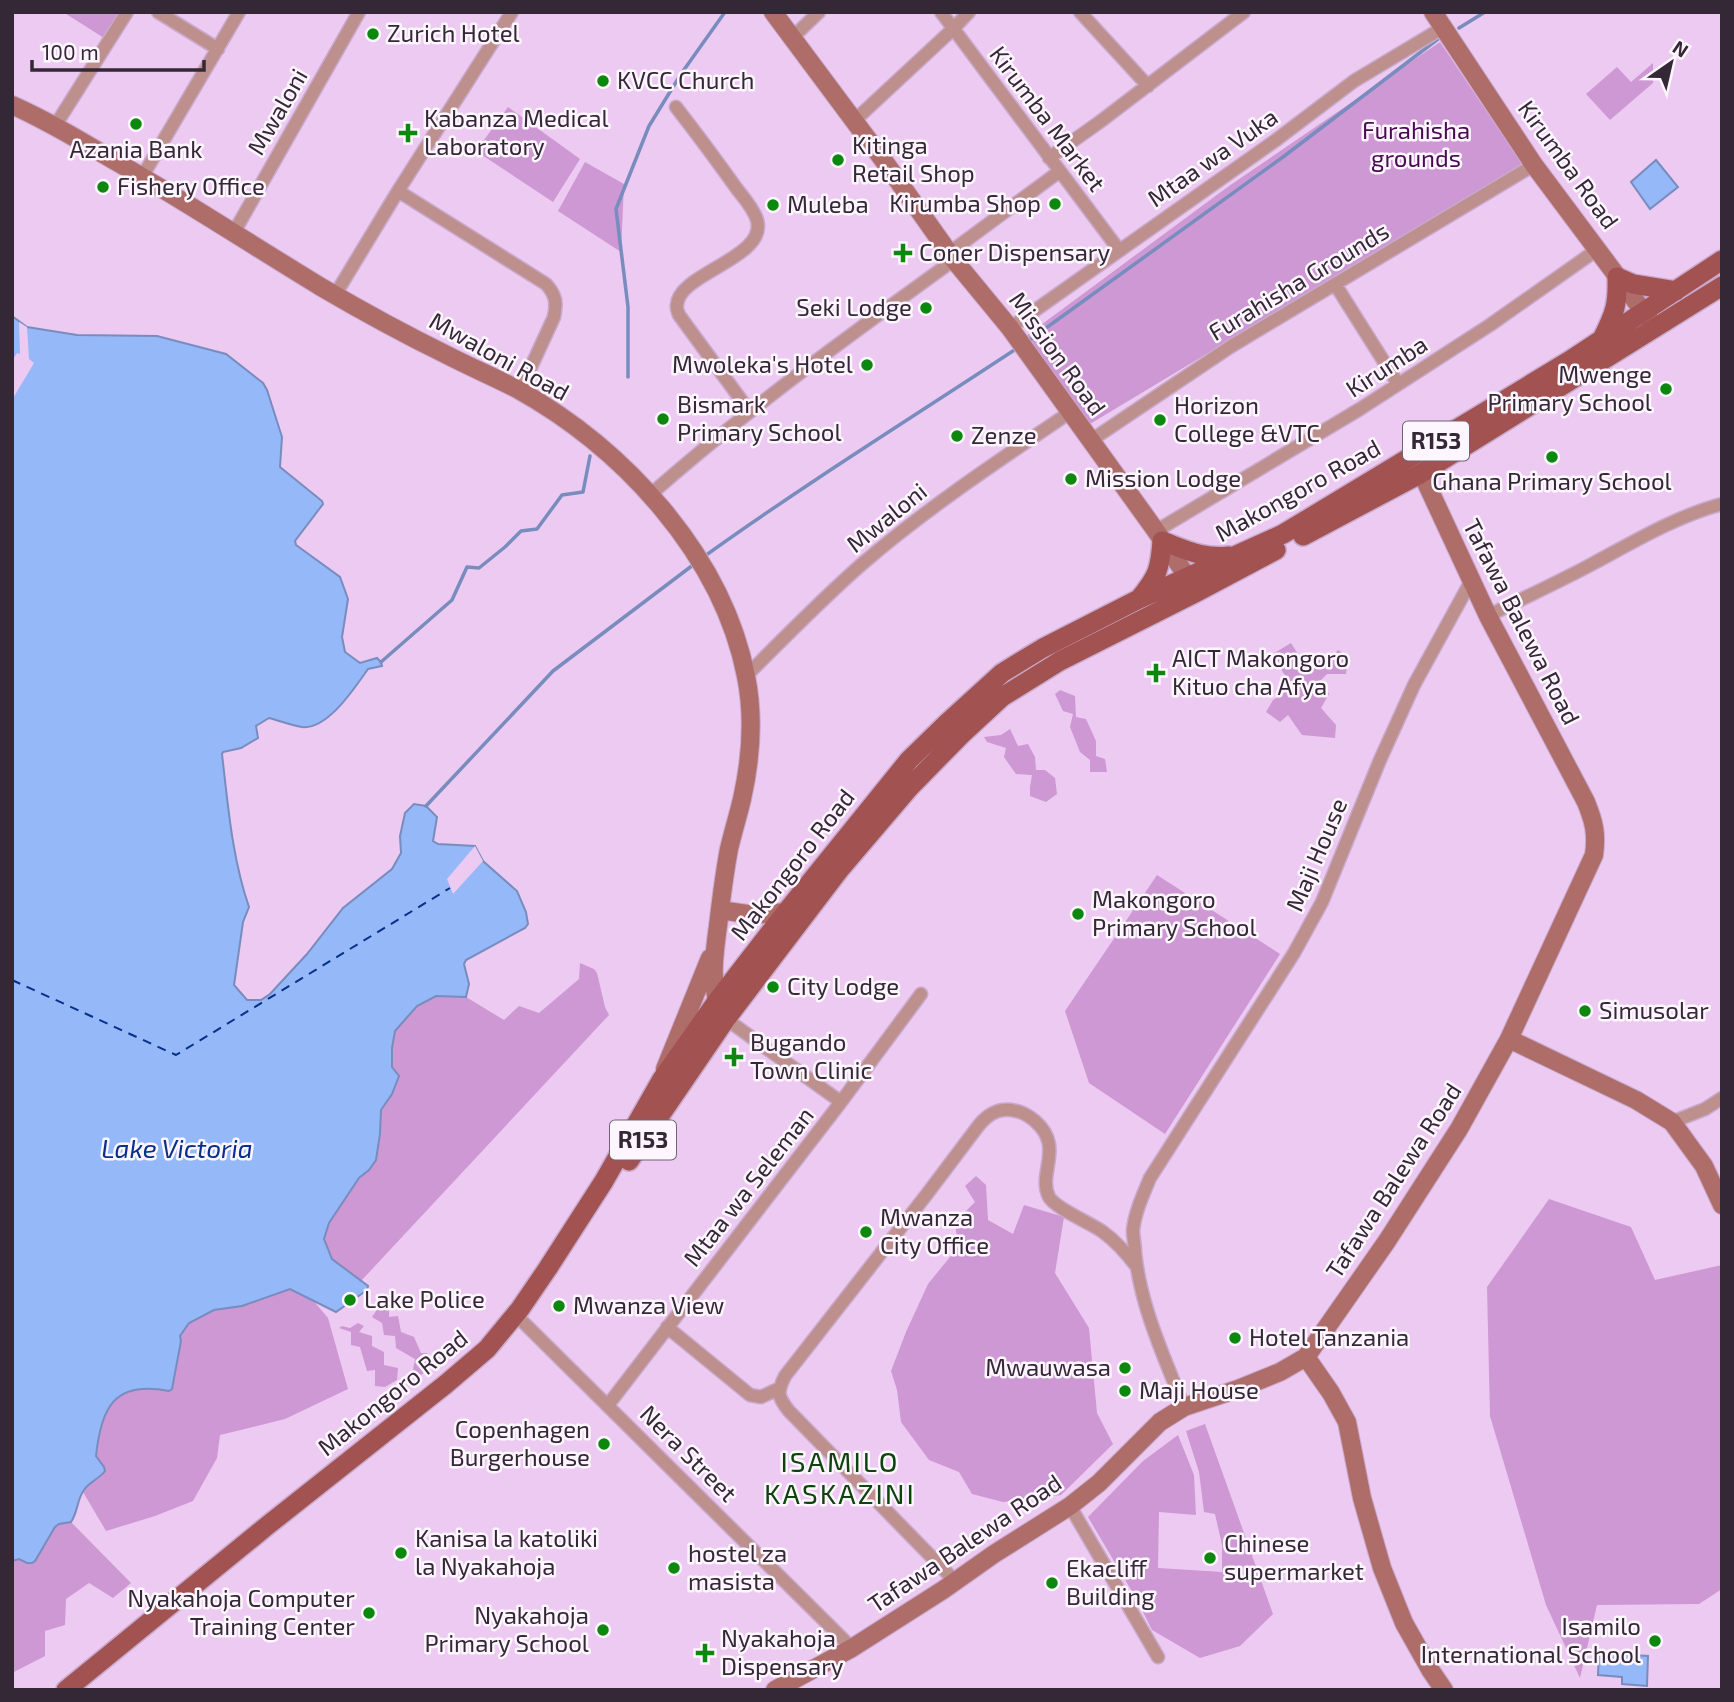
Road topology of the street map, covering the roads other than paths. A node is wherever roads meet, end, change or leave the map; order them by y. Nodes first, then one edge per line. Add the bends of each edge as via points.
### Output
1 (127, 12) edge
2 (158, 12) edge
3 (239, 12) edge
4 (359, 12) edge
5 (512, 12) edge
6 (773, 12) edge
7 (819, 12) edge
8 (941, 12) edge
9 (969, 12) edge
10 (1080, 12) edge
11 (1433, 12) edge
12 (1235, 15) edge
13 (1444, 27) junction
14 (953, 29) junction
15 (792, 38) junction
16 (218, 49) junction
17 (1148, 86) junction
18 (12, 105) edge
19 (676, 107) dead end
20 (854, 121) junction
21 (55, 126) junction
22 (1049, 158) junction
23 (1534, 165) junction
24 (1059, 171) junction
25 (142, 177) junction
26 (398, 191) junction
27 (233, 234) junction
28 (1598, 249) junction
29 (1119, 250) junction
30 (952, 256) junction
31 (1722, 260) edge
32 (1617, 276) junction
33 (1335, 284) junction
34 (1722, 286) edge
35 (1675, 291) junction
36 (335, 295) junction
37 (1644, 312) junction
38 (1656, 328) junction
39 (1013, 333) junction
40 (1603, 338) junction
41 (1398, 384) junction
42 (520, 391) junction
43 (750, 412) junction
44 (1069, 413) junction
45 (1090, 441) junction
46 (1417, 464) junction
47 (650, 495) junction
48 (1722, 504) edge
49 (1159, 536) junction
50 (1237, 555) junction
51 (1471, 581) junction
52 (1193, 585) junction
53 (1139, 599) junction
54 (1488, 616) junction
55 (746, 676) junction
56 (720, 909) junction
57 (786, 912) junction
58 (716, 945) junction
59 (921, 994) dead end
60 (722, 1010) junction
61 (1509, 1039) junction
62 (662, 1079) junction
63 (1722, 1098) edge
64 (841, 1102) junction
65 (1672, 1122) junction
66 (1722, 1205) edge
67 (1137, 1267) junction
68 (523, 1321) junction
69 (667, 1326) junction
70 (1306, 1357) junction
71 (778, 1389) junction
72 (608, 1405) junction
73 (1184, 1406) junction
74 (1070, 1506) junction
75 (955, 1581) junction
76 (852, 1648) junction
77 (1158, 1657) dead end
78 (777, 1689) edge
79 (66, 1690) edge
80 (82, 1690) edge
81 (1444, 1690) edge

1 - 21 street
2 - 16 street
3 - 16 street
4 - 27 street, Mwaloni
5 - 26 street
6 - 15 street, Mission Road
7 - 15 street
8 - 14 street, Kirumba Market
9 - 14 street
10 - 17 street
11 - 13 street, Kirumba Road
12 - 17 street
13 - 23 street, Kirumba Road
13 - 29 street, Mtaa wa Vuka via 1354,80
14 - 20 street
14 - 22 street, Kirumba Market
15 - 20 street, Mission Road
16 - 25 street
17 - 22 street
18 - 21 street, Mwaloni Road
19 - 43 street via 758,220 754,241 690,285 676,304 679,315
20 - 30 street, Mission Road
21 - 25 street, Mwaloni Road
22 - 24 street, Kirumba Market
23 - 28 street, Kirumba Road
23 - 33 street, Furahisha Grounds
24 - 29 street, Kirumba Market
24 - 30 street
25 - 27 street, Mwaloni Road
26 - 36 street
26 - 42 street via 554,293 554,317
27 - 36 street, Mwaloni Road
28 - 32 street, Kirumba Road
28 - 41 street, Kirumba
29 - 39 street, Mtaa wa Vuka
30 - 39 street, Mission Road
30 - 43 street
31 - 35 main road, Makongoro Road / R153
32 - 35 main road via 1633,284
32 - 37 street, Kirumba Road
32 - 40 main road via 1618,299
33 - 41 street
33 - 45 street, Furahisha Grounds via 1230,347
34 - 38 main road, Makongoro Road / R153
35 - 37 main road, Makongoro Road / R153
36 - 42 street, Mwaloni Road
37 - 38 street, Kirumba Road
37 - 40 main road, Makongoro Road / R153
38 - 46 main road, Makongoro Road / R153
39 - 44 street, Mission Road
40 - 46 main road, Makongoro Road / R153
41 - 49 street, Kirumba
42 - 47 street, Mwaloni Road via 581,432
43 - 47 street
44 - 45 street, Mission Road
44 - 55 street, Mwaloni via 930,509 862,564
45 - 49 street, Mission Road
46 - 50 main road, Makongoro Road / R153
46 - 51 street, Tafawa Balewa Road
46 - 52 main road, Makongoro Road / R153
47 - 55 street, Mwaloni Road via 707,572 731,624
48 - 54 street via 1642,538
49 - 50 main road via 1192,552 1213,557
49 - 52 street, Mission Road
49 - 53 main road via 1161,566
50 - 52 main road, Makongoro Road / R153
51 - 54 street, Tafawa Balewa Road
51 - 67 street, Maji House via 1414,685 1322,902 1150,1178 1133,1230
52 - 53 main road, Makongoro Road / R153
52 - 60 main road, Makongoro Road / R153 via 1002,697 886,814
53 - 57 main road, Makongoro Road / R153 via 1002,673 909,760
54 - 61 street, Tafawa Balewa Road via 1586,802 1597,839 1594,855
55 - 56 street, Mwaloni Road via 751,745
56 - 57 street via 754,915
56 - 58 street, Mwaloni Road
57 - 60 main road, Makongoro Road / R153
58 - 60 street, Mwaloni Road via 713,978
58 - 62 street
59 - 64 street, Mtaa wa Seleman
60 - 62 main road, Makongoro Road / R153
60 - 64 street
60 - 68 main road, Makongoro Road / R153 via 684,1078
61 - 65 street
61 - 70 street, Tafawa Balewa Road via 1459,1129
62 - 79 main road, Makongoro Road / R153 via 548,1268 487,1349
63 - 65 street
64 - 69 street, Mtaa wa Seleman
65 - 66 street via 1704,1166
67 - 71 street via 1104,1232 1049,1197 1049,1142 1042,1128 1018,1111 996,1111 979,1125
67 - 73 street, Maji House via 1161,1351
68 - 72 street, Nera Street
68 - 80 main road, Makongoro Road / R153 via 470,1377
69 - 71 street via 750,1395 761,1397
69 - 72 street, Mtaa wa Seleman
70 - 73 street, Tafawa Balewa Road via 1238,1389
70 - 81 street via 1347,1422 1382,1568 1404,1623
71 - 75 street via 789,1410
72 - 76 street, Nera Street
73 - 74 street, Tafawa Balewa Road via 1160,1422
74 - 75 street, Tafawa Balewa Road
74 - 77 street
75 - 76 street, Tafawa Balewa Road
76 - 78 street, Tafawa Balewa Road

